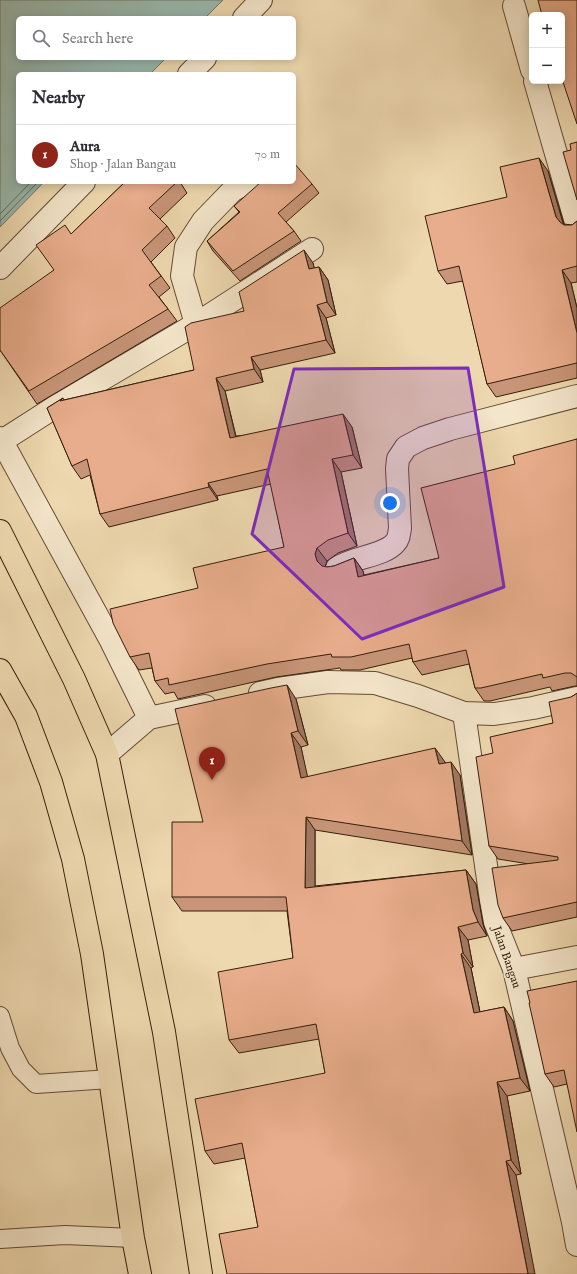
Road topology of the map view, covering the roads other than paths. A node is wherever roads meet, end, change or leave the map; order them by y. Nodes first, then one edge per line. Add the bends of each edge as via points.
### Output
1 (261, 0) edge
2 (514, 6) dead end
3 (246, 16) edge
4 (529, 59) edge
5 (203, 60) edge
6 (191, 72) edge
7 (536, 84) edge
8 (82, 184) edge
9 (244, 184) edge
10 (577, 226) edge
11 (312, 248) dead end
12 (0, 268) edge
13 (196, 324) junction
14 (577, 396) edge
15 (1, 439) edge
16 (0, 531) edge
17 (337, 568) edge
18 (0, 670) edge
19 (577, 698) edge
20 (464, 713) junction
21 (149, 718) junction
22 (107, 754) junction
23 (577, 957) edge
24 (514, 969) junction
25 (0, 1016) edge
26 (110, 1079) junction
27 (575, 1222) edge
28 (133, 1238) junction
29 (0, 1239) edge
30 (577, 1245) edge
31 (140, 1274) edge
32 (201, 1274) edge

1 - 3 street
2 - 4 street
5 - 6 street
7 - 10 street
8 - 12 street
9 - 13 street via 232,191 203,221 186,247 182,276
11 - 13 street
13 - 15 street
14 - 17 street via 450,429 412,443 401,453 398,464 399,537 395,544
15 - 21 street via 110,639
16 - 22 highway via 74,679
18 - 26 highway via 26,716 51,782 73,859 92,954
19 - 20 street via 494,714
20 - 21 street via 376,683 328,682 278,689
20 - 24 street, Jalan Bangau via 495,922
21 - 22 street
22 - 32 highway via 164,1032
23 - 24 street
24 - 27 street, Jalan Bangau
25 - 26 lane via 10,1048 21,1069 36,1084
26 - 28 highway
27 - 30 street, Jalan Bangau
28 - 29 lane via 65,1235
28 - 31 highway

